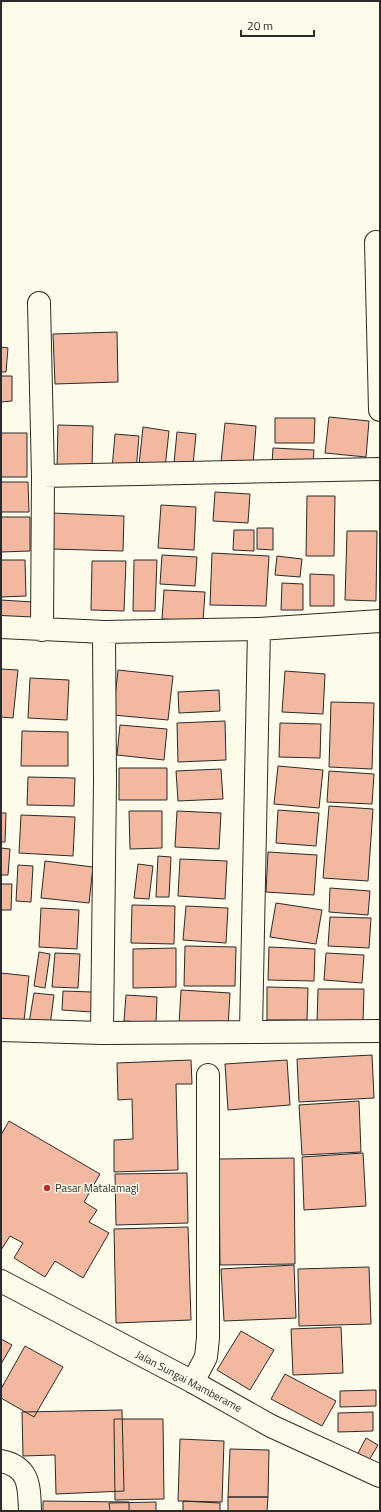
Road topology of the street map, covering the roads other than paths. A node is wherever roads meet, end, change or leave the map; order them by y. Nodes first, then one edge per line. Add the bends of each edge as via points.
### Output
1 (376, 242) dead end
2 (39, 303) dead end
3 (380, 410) edge
4 (380, 469) edge
5 (43, 476) junction
6 (380, 621) edge
7 (1, 627) edge
8 (260, 629) junction
9 (42, 630) junction
10 (104, 632) junction
11 (1, 1030) edge
12 (380, 1030) edge
13 (250, 1031) junction
14 (102, 1033) junction
15 (208, 1075) dead end
16 (1, 1281) edge
17 (193, 1382) junction
18 (1, 1461) edge
19 (380, 1476) edge
20 (30, 1511) edge

1 - 3 street
2 - 5 street
4 - 5 street
5 - 9 street
6 - 8 street
7 - 9 street
8 - 10 street
8 - 13 street
9 - 10 street
10 - 14 street
11 - 14 street
12 - 13 street
13 - 14 street
15 - 17 street via 208,1338 206,1357
16 - 17 street, Jalan Sungai Mamberame
17 - 19 street, Jalan Sungai Mamberame via 271,1426
18 - 20 street via 13,1464 26,1478 29,1486

